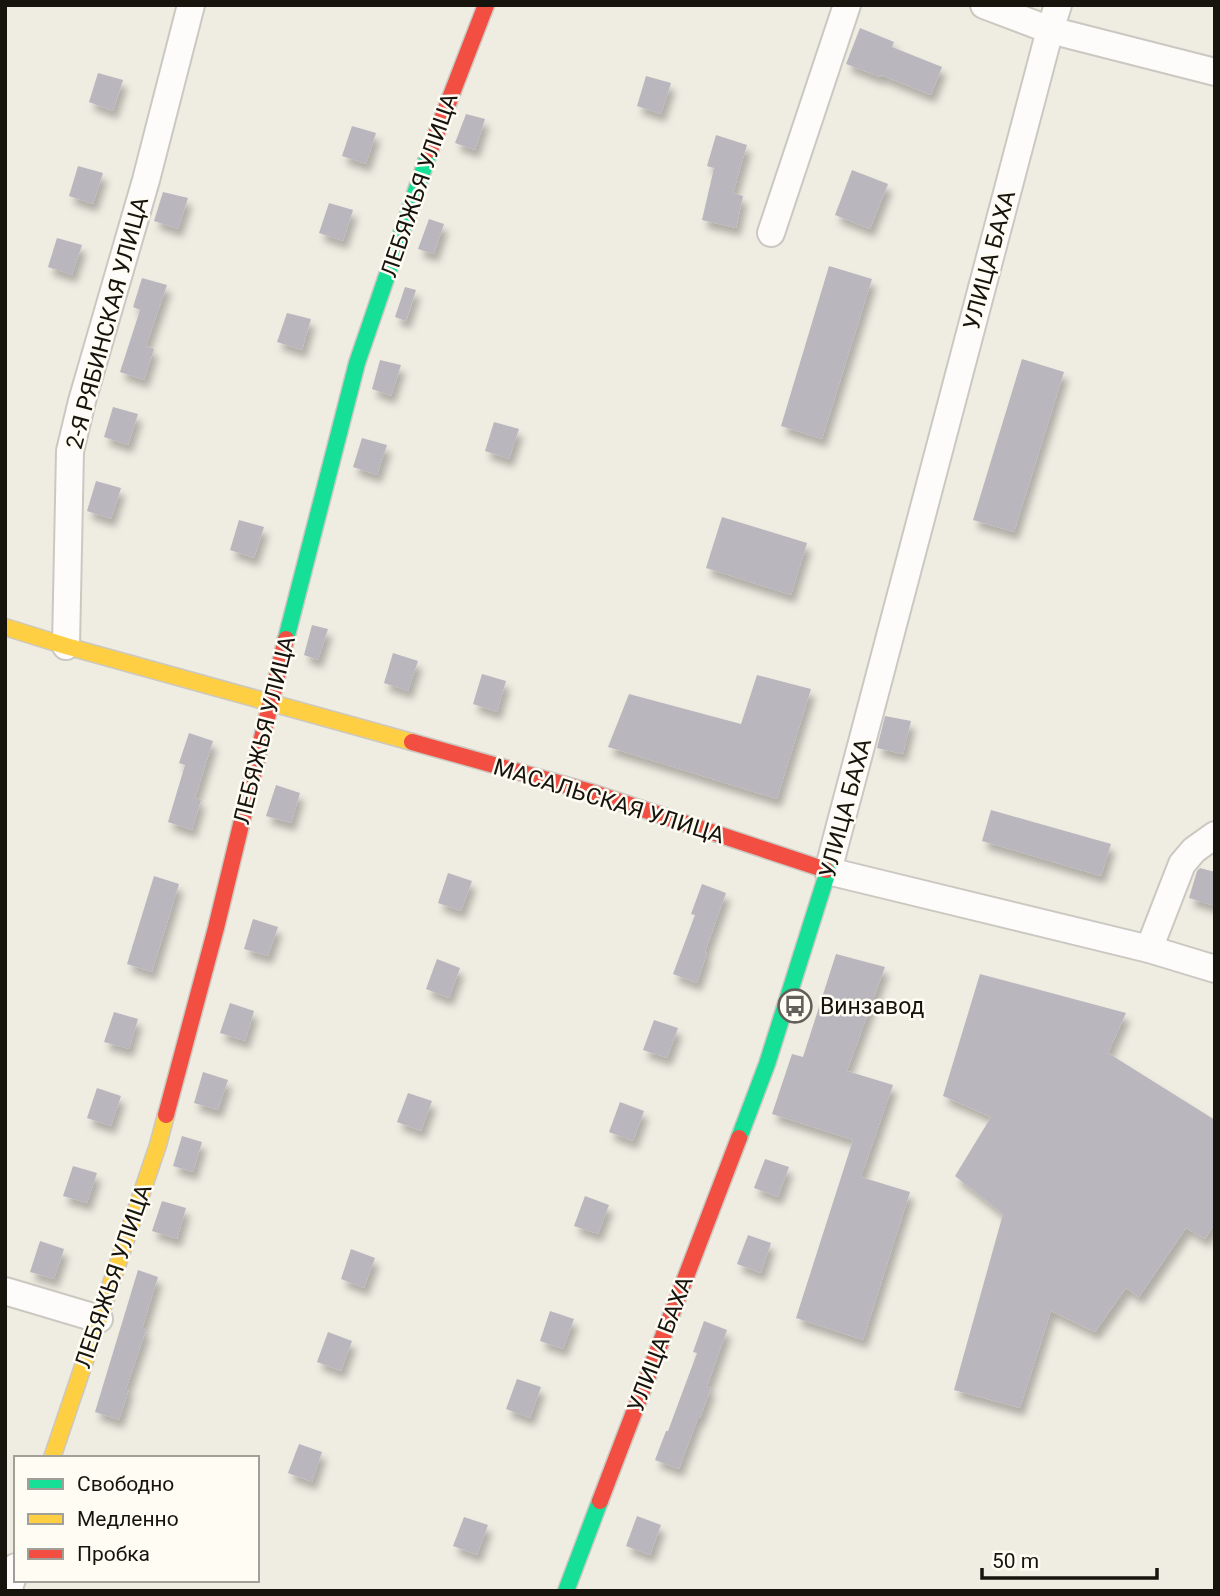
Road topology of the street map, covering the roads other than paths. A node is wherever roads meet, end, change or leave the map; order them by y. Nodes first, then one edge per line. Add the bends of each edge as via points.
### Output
1 (191, 5) edge
2 (486, 5) edge
3 (847, 5) edge
4 (984, 5) edge
5 (1054, 17) edge
6 (1215, 72) edge
7 (771, 233) dead end
8 (5, 627) edge
9 (66, 646) junction
10 (270, 703) junction
11 (1215, 835) edge
12 (828, 871) junction
13 (1149, 949) junction
14 (1215, 969) edge
15 (5, 1291) edge
16 (99, 1319) junction
17 (53, 1456) edge
18 (14, 1573) edge
19 (8, 1591) edge
20 (566, 1591) edge

1 - 9 street, 2-Я РЯБИНСКАЯ УЛИЦА via 70,451
2 - 10 street, ЛЕБЯЖЬЯ УЛИЦА via 440,122 357,363
3 - 7 street
4 - 5 street
5 - 6 street
5 - 12 street, УЛИЦА БАХА
8 - 9 street, МАСАЛЬСКАЯ УЛИЦА
9 - 10 street, МАСАЛЬСКАЯ УЛИЦА
10 - 12 street, МАСАЛЬСКАЯ УЛИЦА via 594,793
10 - 16 street, ЛЕБЯЖЬЯ УЛИЦА via 158,1145
11 - 13 street via 1182,864
12 - 13 street, МАСАЛЬСКАЯ УЛИЦА
12 - 20 street, УЛИЦА БАХА via 767,1064
13 - 14 street, МАСАЛЬСКАЯ УЛИЦА
15 - 16 street
16 - 17 street, ЛЕБЯЖЬЯ УЛИЦА
18 - 19 street

